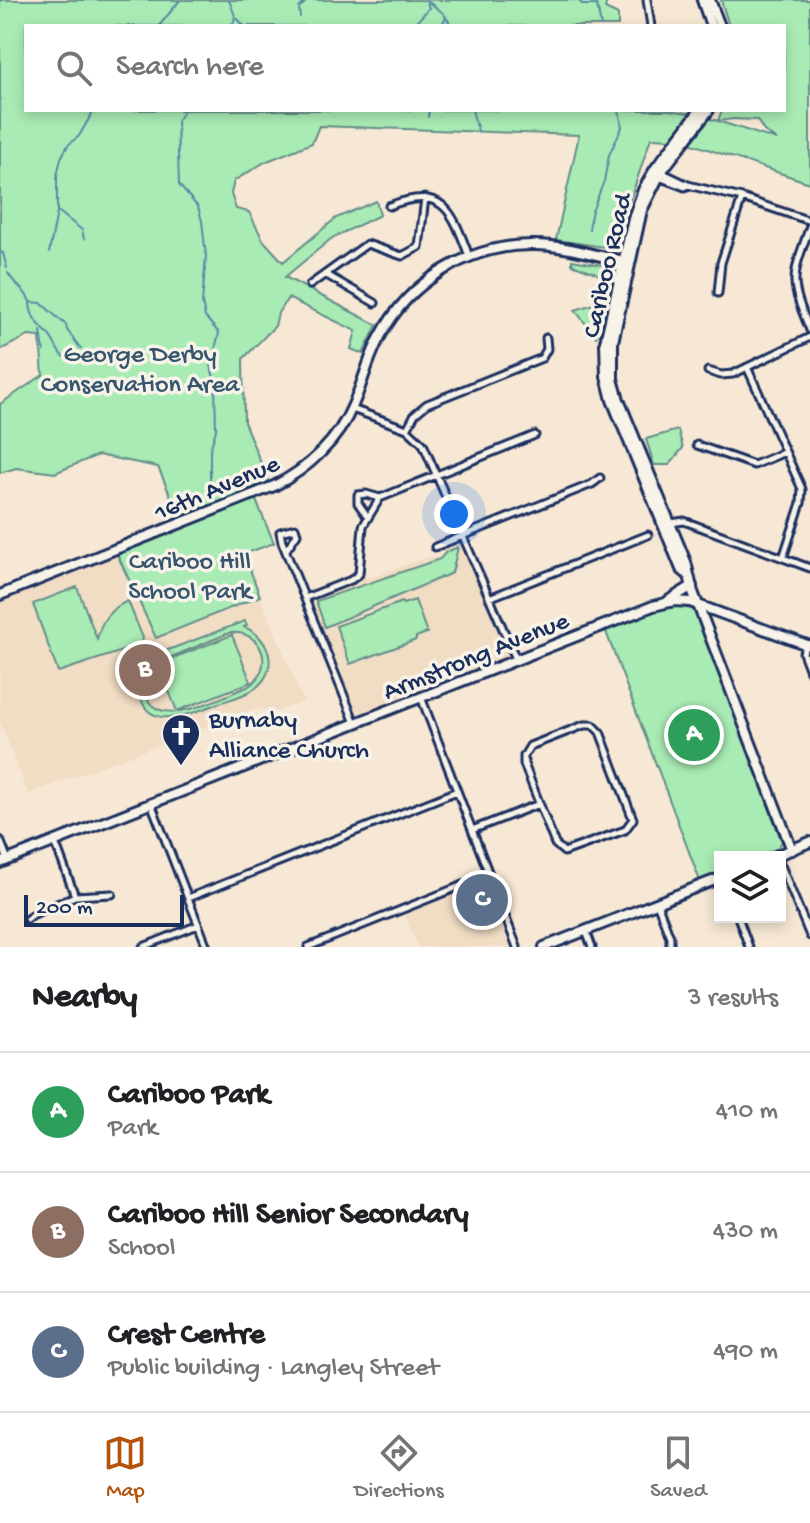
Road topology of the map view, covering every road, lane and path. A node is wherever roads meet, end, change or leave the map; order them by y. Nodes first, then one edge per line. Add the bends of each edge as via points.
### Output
1 (647, 0) edge
2 (702, 0) edge
3 (710, 0) edge
4 (651, 24) edge
5 (710, 24) edge
6 (719, 24) edge
7 (699, 112) edge
8 (707, 112) edge
9 (656, 173) junction
10 (425, 198) junction
11 (742, 198) junction
12 (389, 206) dead end
13 (810, 224) edge
14 (469, 256) junction
15 (627, 262) junction
16 (325, 274) junction
17 (310, 285) dead end
18 (718, 293) dead end
19 (375, 303) dead end
20 (810, 330) edge
21 (810, 337) edge
22 (546, 338) dead end
23 (747, 367) junction
24 (708, 371) dead end
25 (352, 409) junction
26 (407, 429) junction
27 (535, 435) dead end
28 (697, 445) dead end
29 (785, 452) junction
30 (437, 474) junction
31 (600, 478) dead end
32 (380, 498) junction
33 (367, 516) junction
34 (670, 523) junction
35 (648, 535) dead end
36 (463, 536) junction
37 (435, 547) dead end
38 (286, 550) dead end
39 (783, 558) junction
40 (810, 568) edge
41 (688, 575) junction
42 (692, 586) junction
43 (0, 595) edge
44 (305, 598) junction
45 (489, 598) junction
46 (666, 602) junction
47 (698, 604) junction
48 (808, 645) edge
49 (516, 659) junction
50 (810, 671) edge
51 (421, 697) junction
52 (355, 723) junction
53 (457, 791) junction
54 (151, 803) junction
55 (539, 804) junction
56 (472, 830) junction
57 (0, 840) edge
58 (55, 842) junction
59 (810, 842) edge
60 (792, 850) junction
61 (786, 852) edge
62 (4, 861) edge
63 (488, 875) junction
64 (786, 878) edge
65 (714, 880) edge
66 (112, 894) dead end
67 (75, 896) junction
68 (188, 898) junction
69 (657, 903) junction
70 (27, 919) dead end
71 (740, 923) edge
72 (198, 925) junction
73 (586, 931) junction
74 (810, 936) edge
75 (143, 947) edge
76 (207, 947) edge
77 (308, 947) edge
78 (517, 947) edge
79 (544, 947) edge
80 (592, 947) edge
81 (670, 947) edge
82 (749, 947) edge

1 - 4 street
2 - 5 street
3 - 6 street
7 - 9 street, Cariboo Road
8 - 9 street, Cariboo Road
9 - 11 street via 685,187
9 - 15 street, Cariboo Road
10 - 12 street
10 - 14 street via 450,211
10 - 16 street via 419,247 402,256 367,244
11 - 13 street
11 - 18 street via 721,263
13 - 20 street via 793,283
14 - 15 street, 16th Avenue via 534,245
14 - 25 street, 16th Avenue via 428,280 397,311 375,346
15 - 34 street, Cariboo Road via 614,335 613,379
15 - 41 street, Cariboo Road via 605,342 608,387 681,569
16 - 17 street
16 - 19 street
21 - 23 street
22 - 26 street via 542,358 427,404
23 - 24 street via 726,375
23 - 29 street
25 - 26 street
25 - 43 street, 16th Avenue via 327,446 283,481
26 - 30 street via 423,444
27 - 30 street
28 - 29 street via 754,465
29 - 39 street via 802,494
30 - 32 street
30 - 36 street
31 - 36 street
32 - 33 street
32 - 33 street via 358,495
33 - 44 street via 359,574
34 - 39 street via 684,521
34 - 41 street, Cariboo Road
35 - 45 street
36 - 37 street
36 - 45 street
38 - 44 street
39 - 40 street
41 - 42 street, Cariboo Road
42 - 46 street
42 - 47 street, Cariboo Road
44 - 52 street
45 - 49 street
46 - 47 street, Armstrong Avenue
46 - 49 street, Armstrong Avenue
47 - 48 street, Armstrong Avenue
47 - 60 street, Cariboo Road
48 - 50 street via 803,653
49 - 51 street, Armstrong Avenue
51 - 52 street, Armstrong Avenue
51 - 53 street
52 - 54 street, Armstrong Avenue
53 - 56 street
53 - 68 street
54 - 58 street, Armstrong Avenue
54 - 68 street
55 - 55 street via 555,844 564,852 629,828 632,814 597,728 584,725 526,750 524,764
55 - 56 street
56 - 63 street
57 - 62 street
58 - 62 street, Armstrong Avenue
58 - 67 street
59 - 60 street
60 - 61 street
63 - 77 street
63 - 78 street
64 - 74 street
65 - 69 street
66 - 67 street
67 - 70 street
68 - 72 street
69 - 73 street
69 - 81 street
71 - 82 street
72 - 75 street
72 - 76 street
73 - 79 street
73 - 80 street

